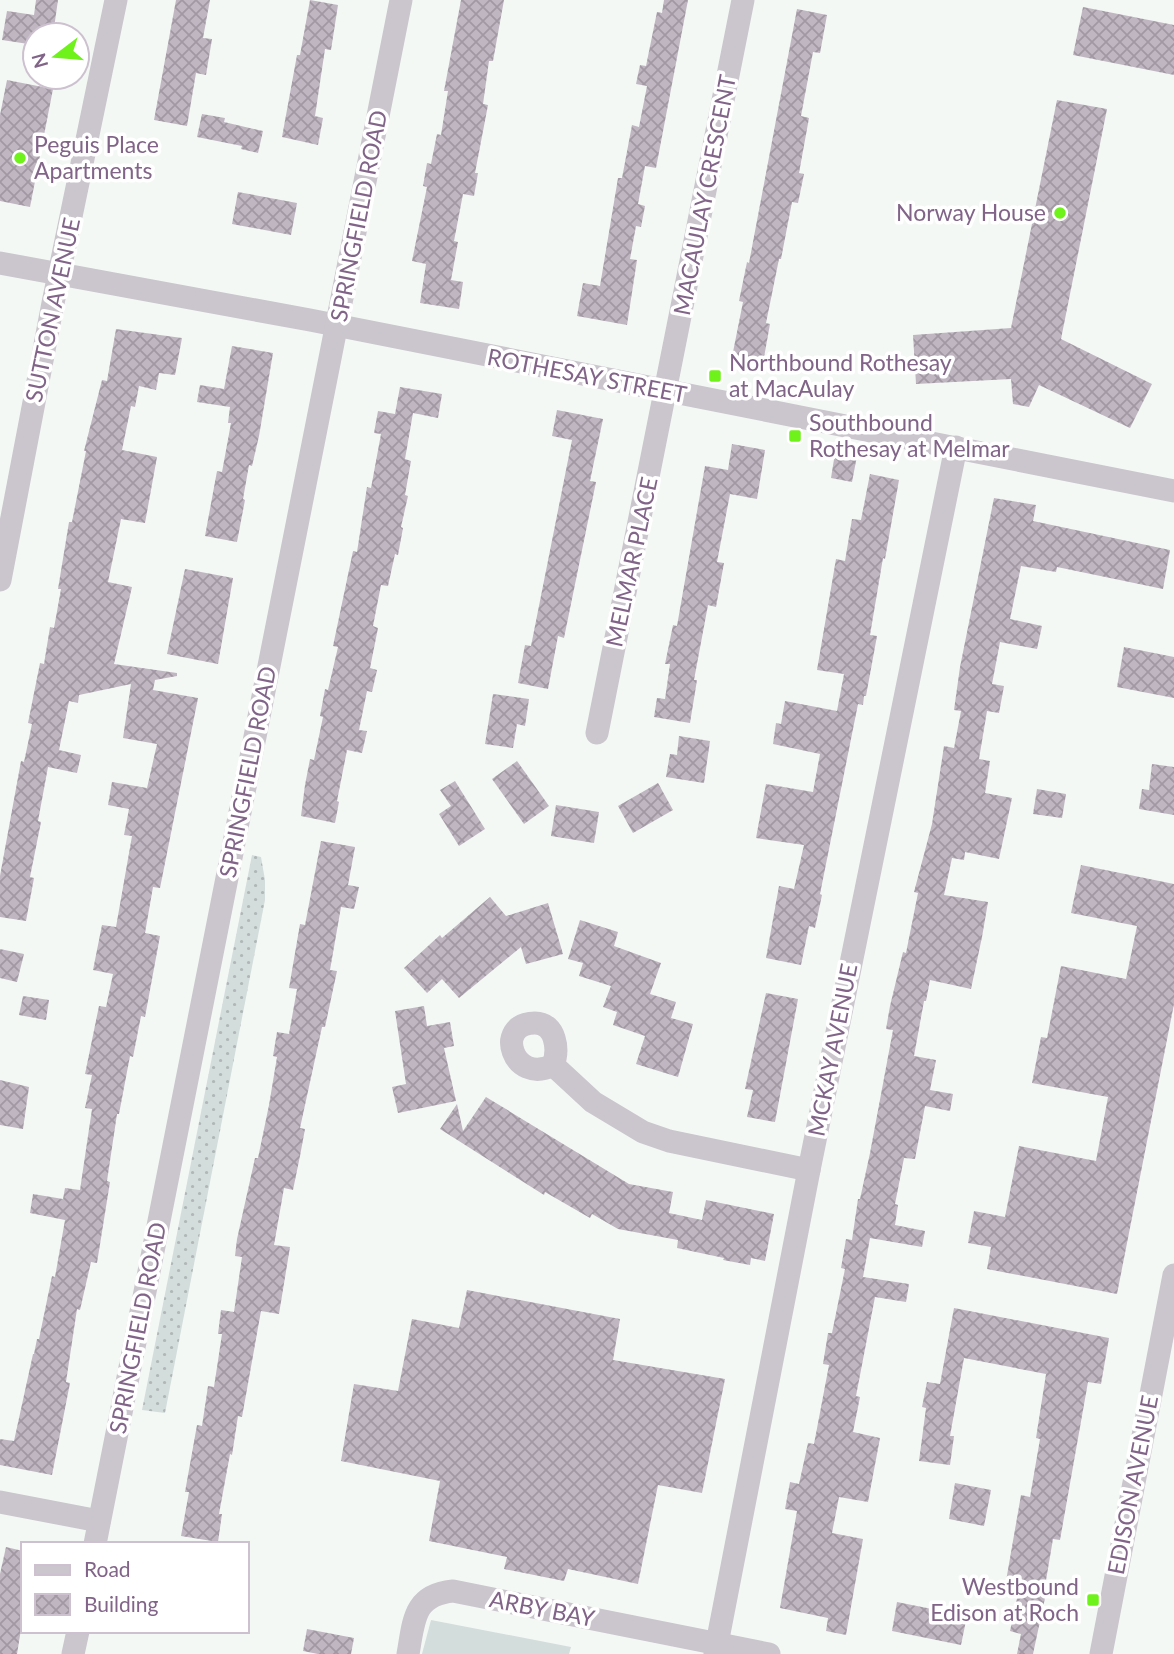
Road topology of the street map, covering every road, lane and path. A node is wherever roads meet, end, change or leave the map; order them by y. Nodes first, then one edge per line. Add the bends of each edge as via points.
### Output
1 (117, 0) edge
2 (401, 0) edge
3 (743, 0) edge
4 (0, 263) edge
5 (61, 275) junction
6 (337, 325) junction
7 (666, 391) junction
8 (956, 447) junction
9 (1174, 491) edge
10 (0, 580) edge
11 (597, 733) dead end
12 (553, 1065) dead end
13 (809, 1170) junction
14 (1174, 1275) edge
15 (0, 1502) edge
16 (97, 1532) edge
17 (78, 1633) edge
18 (716, 1649) edge
19 (74, 1654) edge
20 (408, 1654) edge
21 (769, 1654) edge
22 (1101, 1654) edge

1 - 5 street, SUTTON AVENUE
2 - 6 street, SPRINGFIELD ROAD
3 - 7 street, MACAULAY CRESCENT
4 - 5 street, ROTHESAY STREET
5 - 6 street, ROTHESAY STREET
5 - 10 street, SUTTON AVENUE
6 - 7 street, ROTHESAY STREET
6 - 16 street, SPRINGFIELD ROAD
7 - 8 street, ROTHESAY STREET
7 - 11 street, MELMAR PLACE
8 - 9 street, ROTHESAY STREET
8 - 13 street, MCKAY AVENUE
12 - 13 street via 593,1102 643,1132
13 - 18 street, MCKAY AVENUE
14 - 22 street, EDISON AVENUE
15 - 16 street
17 - 19 street
18 - 20 street, ARBY BAY via 453,1591 433,1594 424,1601 414,1620
18 - 21 street

